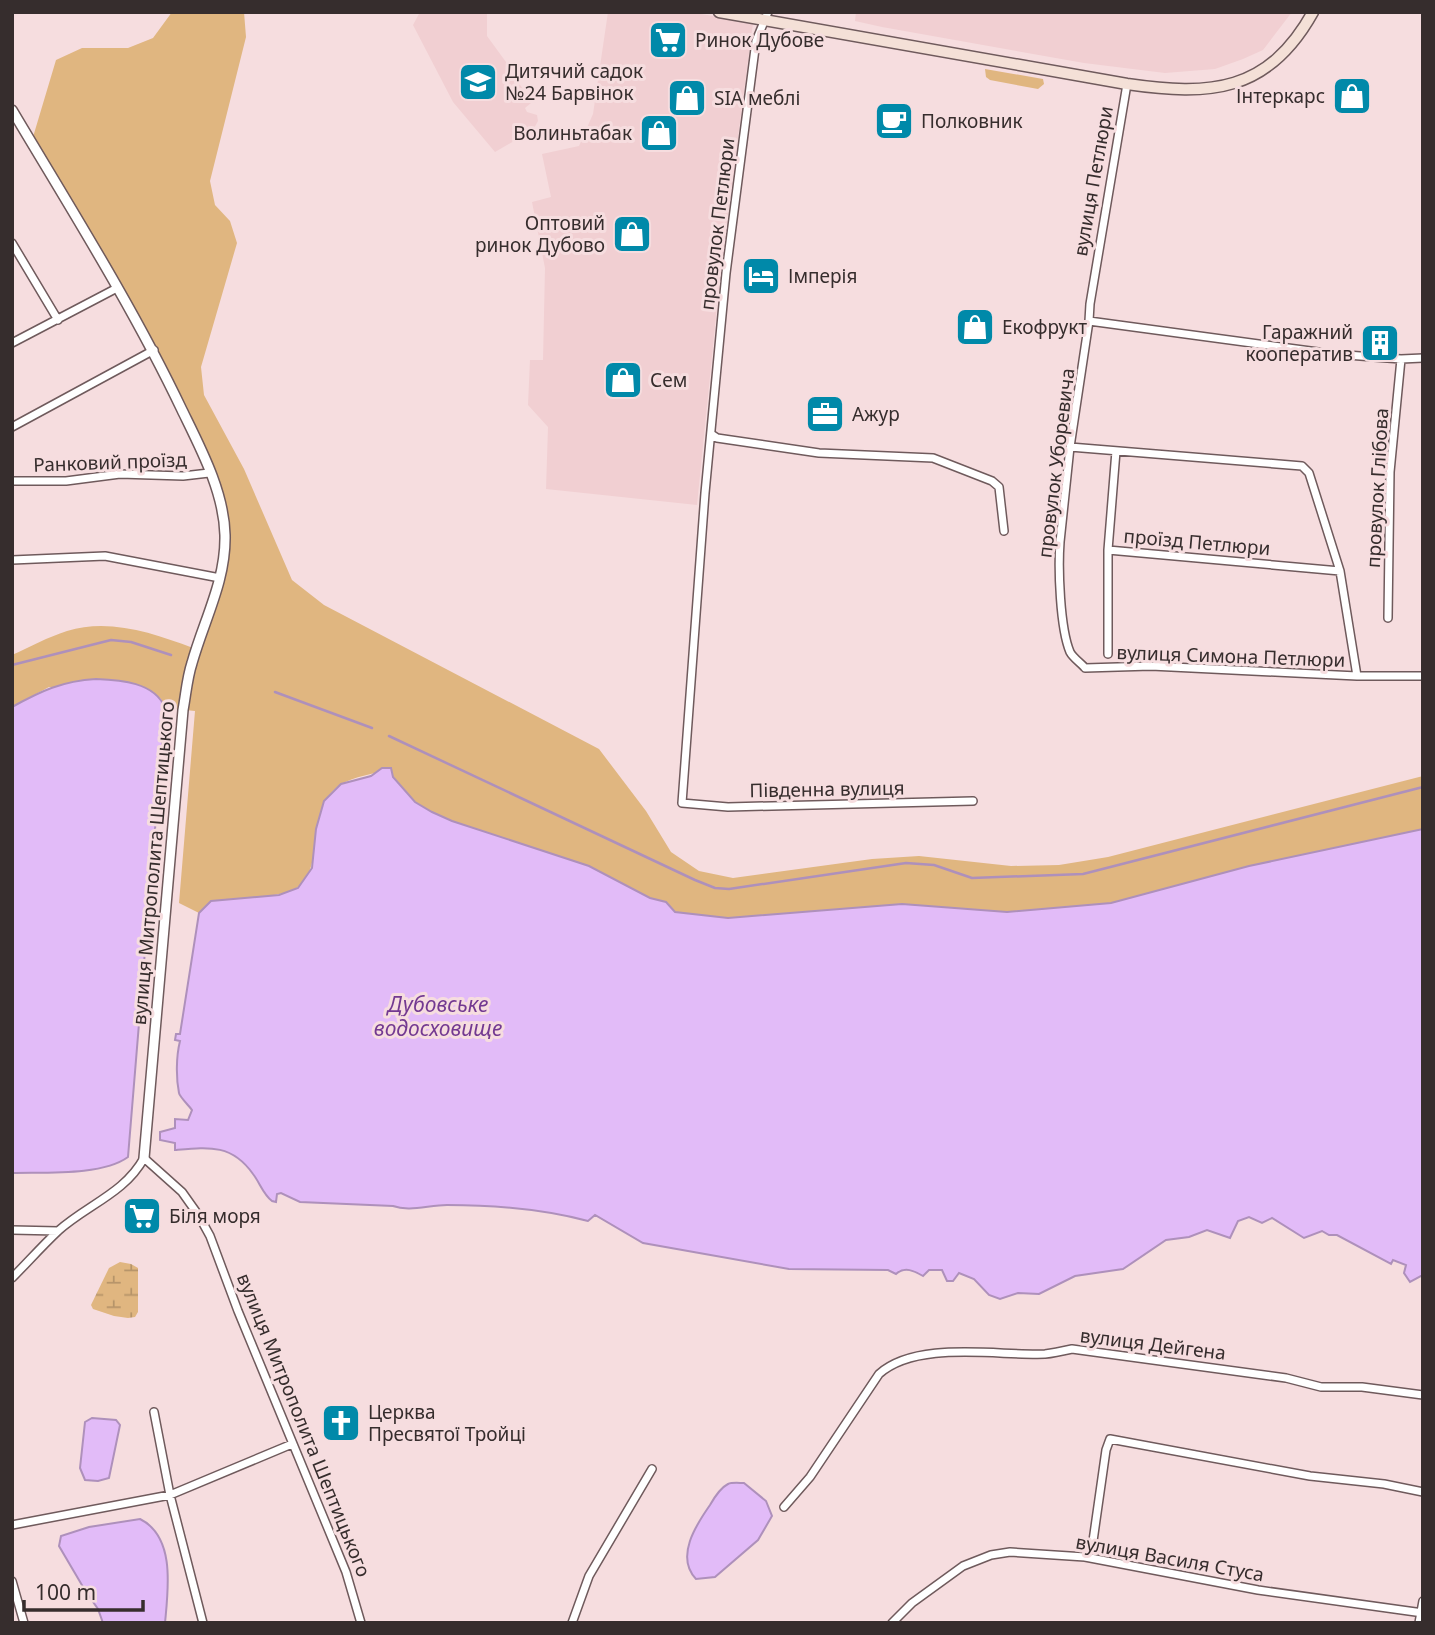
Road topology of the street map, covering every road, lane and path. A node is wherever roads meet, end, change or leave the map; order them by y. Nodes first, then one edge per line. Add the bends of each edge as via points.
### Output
1 (719, 12) edge
2 (1313, 12) edge
3 (766, 16) edge
4 (1127, 84) junction
5 (12, 110) edge
6 (12, 243) edge
7 (117, 288) junction
8 (58, 320) junction
9 (1089, 321) junction
10 (12, 344) edge
11 (153, 350) junction
12 (1423, 358) edge
13 (1401, 359) junction
14 (12, 427) edge
15 (711, 434) junction
16 (1070, 447) junction
17 (1116, 452) junction
18 (209, 473) junction
19 (12, 481) edge
20 (1004, 531) dead end
21 (1108, 550) junction
22 (12, 559) edge
23 (1340, 571) junction
24 (220, 578) junction
25 (1388, 618) dead end
26 (1108, 654) dead end
27 (1103, 668) joint
28 (1357, 676) junction
29 (1423, 676) edge
30 (973, 801) dead end
31 (682, 803) joint
32 (144, 1158) junction
33 (12, 1230) edge
34 (58, 1231) junction
35 (12, 1278) edge
36 (1423, 1395) edge
37 (154, 1412) dead end
38 (292, 1444) junction
39 (652, 1469) dead end
40 (1423, 1492) edge
41 (170, 1495) junction
42 (784, 1507) dead end
43 (12, 1525) edge
44 (1085, 1557) junction
45 (12, 1581) edge
46 (1423, 1601) edge
47 (1422, 1612) edge
48 (24, 1623) edge
49 (203, 1623) edge
50 (361, 1623) edge
51 (572, 1623) edge
52 (892, 1623) edge
53 (1419, 1623) edge

1 - 3 main road, вулиця Петлюри
2 - 4 main road via 1279,55 1232,85 1194,91
3 - 4 main road, вулиця Петлюри
3 - 15 street, провулок Петлюри via 755,41
4 - 9 street, вулиця Петлюри
5 - 7 street, вулиця Митрополита Шептицького
6 - 8 street
7 - 8 street
7 - 11 street, вулиця Митрополита Шептицького
8 - 10 street
9 - 13 street
9 - 16 street, провулок Уборевича
11 - 14 street
11 - 18 street, вулиця Митрополита Шептицького
12 - 13 street
13 - 25 street, провулок Глібова via 1390,472
15 - 20 street via 818,453 933,458 999,487
15 - 31 street, провулок Петлюри
16 - 17 street
16 - 27 street, провулок Уборевича via 1059,558 1062,610 1071,653 1085,668
17 - 21 street, проїзд Петлюри
17 - 23 street via 1302,466 1309,473
18 - 19 street, Ранковий проїзд
18 - 24 street, вулиця Митрополита Шептицького via 225,533
21 - 23 street, проїзд Петлюри
21 - 26 street
22 - 24 street via 105,556
23 - 28 street
24 - 32 street, вулиця Митрополита Шептицького via 191,664 183,710
27 - 28 street, вулиця Симона Петлюри via 1151,666
28 - 29 street, вулиця Симона Петлюри
30 - 31 street, Південна вулиця via 728,807
32 - 34 street via 121,1188
32 - 38 street, вулиця Митрополита Шептицького via 182,1192 210,1236
33 - 34 street
34 - 35 street
36 - 42 street, вулиця Дейгена via 1362,1387 1321,1388 1286,1378 1072,1349 1047,1354 954,1351 906,1359 879,1374 810,1477
37 - 41 street
38 - 41 street
38 - 50 street, вулиця Митрополита Шептицького via 346,1572
39 - 51 street via 589,1576
40 - 44 street via 1111,1439 1092,1548
41 - 43 street
41 - 49 street
44 - 47 street, вулиця Василя Стуса via 1258,1590
44 - 52 street, вулиця Василя Стуса via 1010,1552 975,1560 912,1603
45 - 48 street
46 - 47 street
47 - 53 street

